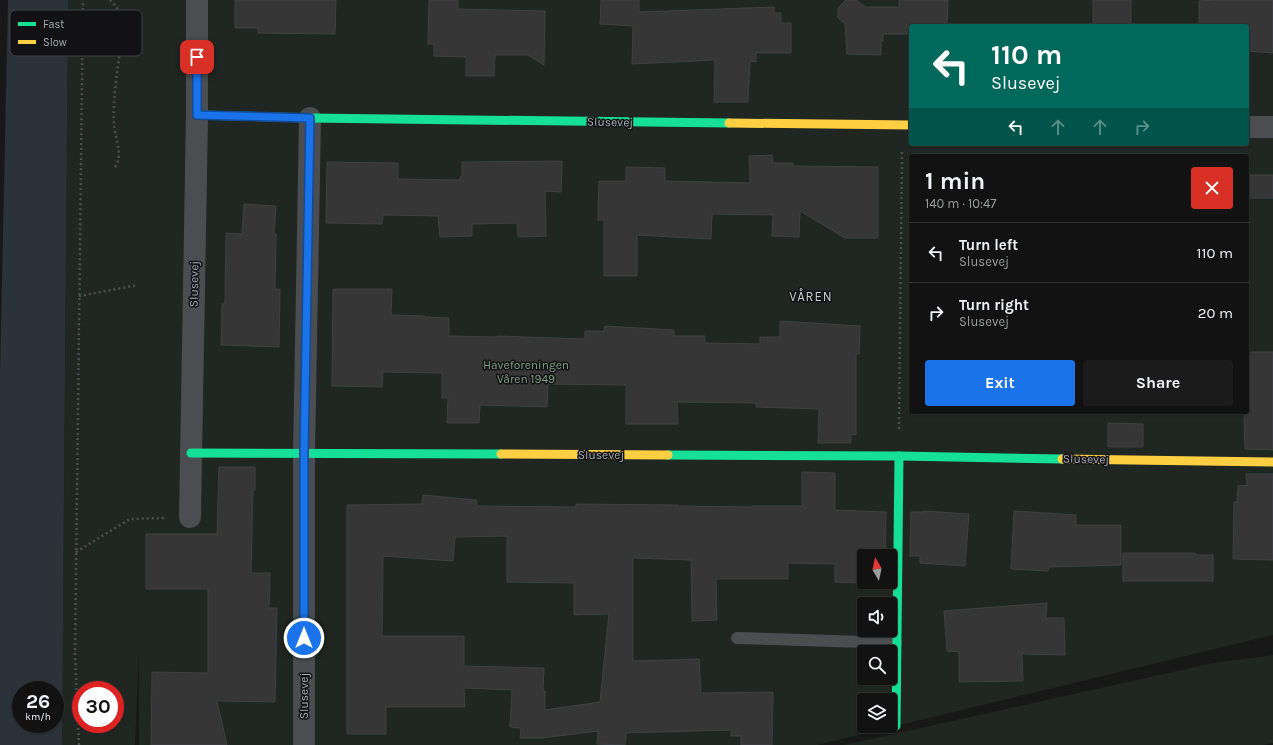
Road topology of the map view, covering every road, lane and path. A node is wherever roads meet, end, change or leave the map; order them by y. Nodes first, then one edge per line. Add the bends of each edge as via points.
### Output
1 (83, 0) edge
2 (110, 0) edge
3 (197, 0) edge
4 (83, 10) edge
5 (118, 10) edge
6 (82, 56) edge
7 (120, 56) edge
8 (197, 115) junction
9 (310, 118) junction
10 (906, 125) edge
11 (1249, 127) edge
12 (1273, 127) edge
13 (114, 169) dead end
14 (138, 285) dead end
15 (79, 296) junction
16 (191, 453) junction
17 (304, 454) junction
18 (899, 456) junction
19 (1273, 462) edge
20 (190, 517) joint
21 (76, 553) junction
22 (737, 638) dead end
23 (896, 643) junction
24 (896, 693) edge
25 (79, 745) edge
26 (304, 745) edge

1 - 4 path
2 - 5 path
3 - 8 street, Slusevej
6 - 15 path
7 - 13 path via 114,125 118,161
8 - 9 street, Slusevej
8 - 16 street, Slusevej
9 - 10 street, Slusevej
9 - 17 street, Slusevej
10 - 18 path
11 - 12 street
14 - 15 path
15 - 21 path
16 - 17 street, Slusevej
16 - 20 street, Slusevej
17 - 18 street, Slusevej
17 - 26 street, Slusevej
18 - 19 street, Slusevej
18 - 23 street
20 - 21 path via 130,519
21 - 25 path via 75,656
22 - 23 lane
23 - 24 street

